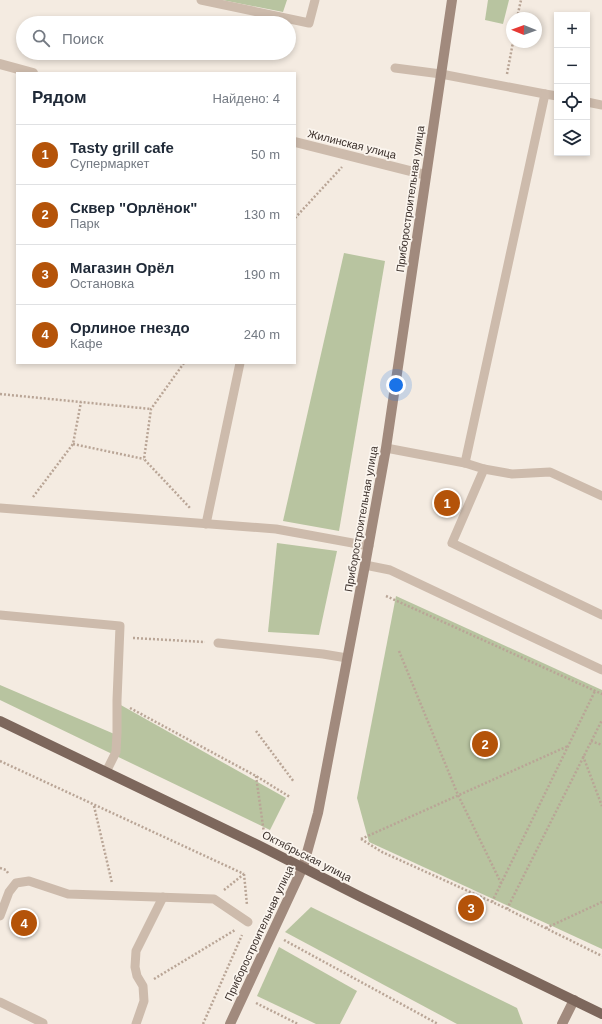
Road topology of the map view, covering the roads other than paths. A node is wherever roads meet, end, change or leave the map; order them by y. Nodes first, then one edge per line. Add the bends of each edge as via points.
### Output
1 (201, 0) edge
2 (315, 0) edge
3 (452, 0) edge
4 (276, 16) edge
5 (296, 20) edge
6 (0, 64) edge
7 (395, 68) dead end
8 (29, 72) edge
9 (441, 74) junction
10 (545, 94) junction
11 (554, 96) edge
12 (590, 103) edge
13 (602, 105) edge
14 (296, 142) edge
15 (426, 175) junction
16 (240, 364) edge
17 (386, 448) junction
18 (465, 463) junction
19 (484, 469) junction
20 (602, 496) edge
21 (0, 508) edge
22 (206, 524) junction
23 (369, 546) junction
24 (365, 565) junction
25 (0, 615) edge
26 (602, 615) edge
27 (218, 643) road end
28 (347, 658) junction
29 (602, 670) edge
30 (0, 721) edge
31 (106, 772) junction
32 (303, 867) junction
33 (163, 897) junction
34 (0, 916) edge
35 (248, 922) road end
36 (574, 1000) junction
37 (0, 1002) edge
38 (602, 1014) edge
39 (42, 1024) edge
40 (136, 1024) edge
41 (230, 1024) edge
42 (562, 1024) edge

1 - 4 lane
2 - 5 lane via 309,23
3 - 9 main road, Приборостроительная улица
6 - 8 street
7 - 9 lane
9 - 10 lane
9 - 15 main road, Приборостроительная улица
10 - 11 lane
10 - 18 lane
12 - 13 lane
14 - 15 street, Жилинская улица
15 - 17 main road, Приборостроительная улица
16 - 22 lane
17 - 18 lane
17 - 23 main road, Приборостроительная улица
18 - 19 lane
19 - 20 lane via 512,474 550,472
19 - 26 lane via 452,543
21 - 22 lane
22 - 23 lane via 276,529
23 - 24 main road, Приборостроительная улица
24 - 28 main road, Приборостроительная улица
24 - 29 lane via 390,570
25 - 31 lane via 120,626 116,752
27 - 28 lane
28 - 32 main road, Приборостроительная улица via 318,813
30 - 31 main road, Октябрьская улица
31 - 32 main road, Октябрьская улица
32 - 36 main road, Октябрьская улица
32 - 41 main road, Приборостроительная улица
33 - 34 lane via 68,894 29,881 16,883 9,892
33 - 35 lane via 214,898
33 - 40 lane via 136,951 135,967 143,986 144,1001
36 - 38 main road, Октябрьская улица
36 - 42 main road
37 - 39 lane

